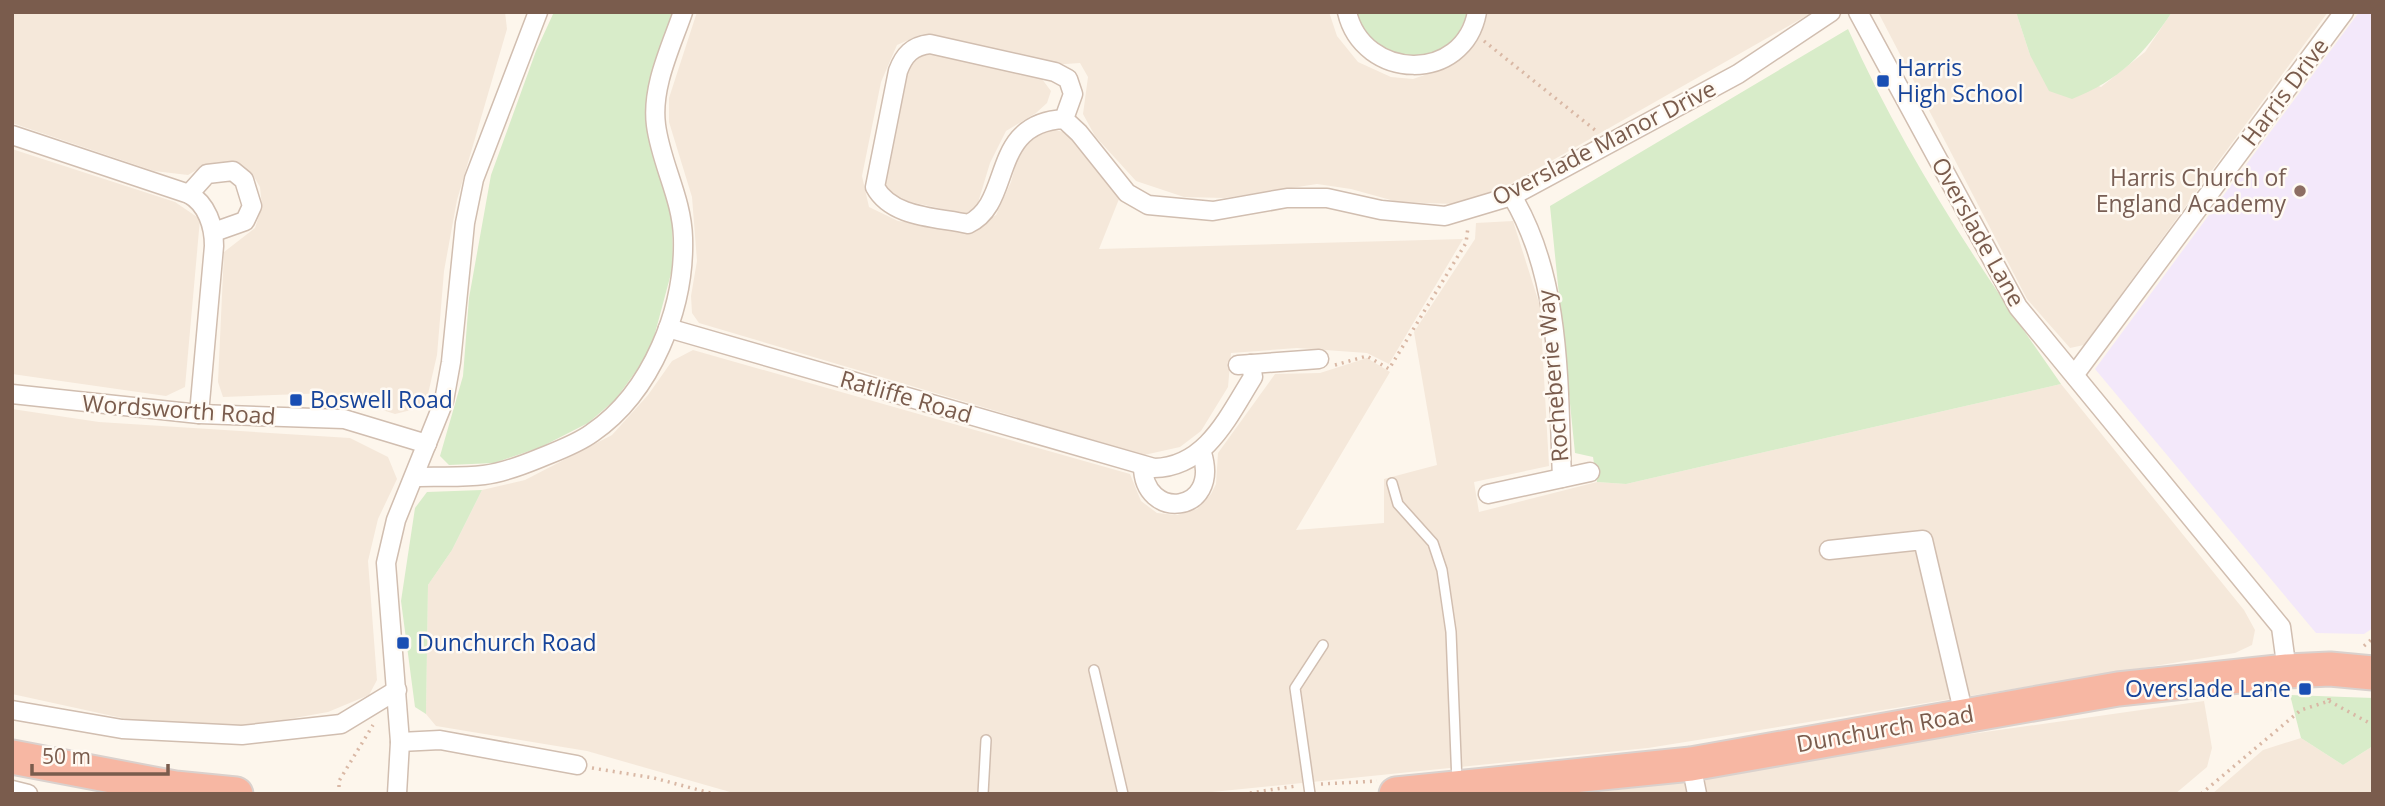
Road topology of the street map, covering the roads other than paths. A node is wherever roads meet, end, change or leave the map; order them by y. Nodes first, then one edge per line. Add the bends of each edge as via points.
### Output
1 (538, 12) edge
2 (683, 12) edge
3 (1347, 12) edge
4 (1477, 12) edge
5 (1831, 12) edge
6 (1858, 12) edge
7 (2344, 12) edge
8 (1064, 119) junction
9 (12, 135) edge
10 (189, 194) junction
11 (1512, 196) junction
12 (214, 232) junction
13 (668, 328) junction
14 (1319, 359) road end
15 (2075, 374) junction
16 (12, 394) edge
17 (199, 414) junction
18 (427, 444) junction
19 (1202, 453) junction
20 (1143, 466) junction
21 (1590, 472) dead end
22 (415, 477) junction
23 (1562, 478) junction
24 (1392, 482) dead end
25 (1488, 494) dead end
26 (1829, 550) dead end
27 (1323, 645) dead end
28 (2367, 660) edge
29 (1094, 670) dead end
30 (2287, 671) junction
31 (397, 690) junction
32 (12, 710) edge
33 (1964, 715) junction
34 (986, 740) dead end
35 (400, 742) junction
36 (12, 757) edge
37 (576, 765) road end
38 (1694, 779) edge
39 (12, 790) edge
40 (1444, 791) edge
41 (28, 794) edge
42 (236, 794) edge
43 (397, 794) edge
44 (983, 794) edge
45 (1123, 794) edge
46 (1310, 794) edge
47 (1396, 794) edge

1 - 18 street via 474,179 451,362 444,401
2 - 13 street via 654,105 683,237 681,279
3 - 4 street via 1354,32 1369,51 1403,66 1449,56 1472,30
5 - 11 street, Overslade Manor Drive via 1738,74
6 - 15 street, Overslade Lane via 2018,307
7 - 15 street, Harris Drive
8 - 8 street via 1073,94 1068,79 1055,72 930,44 918,46 903,57 898,71 875,187 892,207 968,224 991,203 1009,151 1030,130 1049,120
8 - 11 street, Overslade Manor Drive via 1127,193 1148,205 1213,211 1287,198 1327,198 1445,216
9 - 10 street
10 - 12 street via 206,212
10 - 12 street via 207,174 233,171 244,180 252,206 245,221
11 - 23 street, Rocheberie Way via 1528,222 1547,287 1557,369
12 - 17 street
13 - 20 street, Ratliffe Road
13 - 22 street via 655,359 620,409 592,433 530,462 485,475
14 - 19 street via 1245,364 1253,377
15 - 30 street, Overslade Lane via 2281,627
16 - 17 street, Wordsworth Road
17 - 18 street, Wordsworth Road via 344,419
18 - 22 street
19 - 20 street, Ratliffe Road via 1175,466
19 - 20 street via 1204,485 1186,502 1169,503 1155,497 1145,484
21 - 23 street, Rocheberie Way
22 - 31 street via 396,520 386,562
23 - 25 street, Rocheberie Way
24 - 40 lane via 1398,504 1433,543 1442,570 1451,632
26 - 33 street via 1923,540
27 - 46 lane via 1295,688
28 - 30 highway, Dunchurch Road via 2329,685
29 - 45 lane
30 - 33 highway, Dunchurch Road via 2118,689
31 - 32 street via 341,724 242,735 122,729
31 - 35 street
33 - 38 highway, Dunchurch Road
34 - 44 lane
35 - 37 street via 440,740
35 - 43 street
36 - 42 highway via 175,788
38 - 40 highway, Dunchurch Road
39 - 41 street
40 - 47 highway, Dunchurch Road

